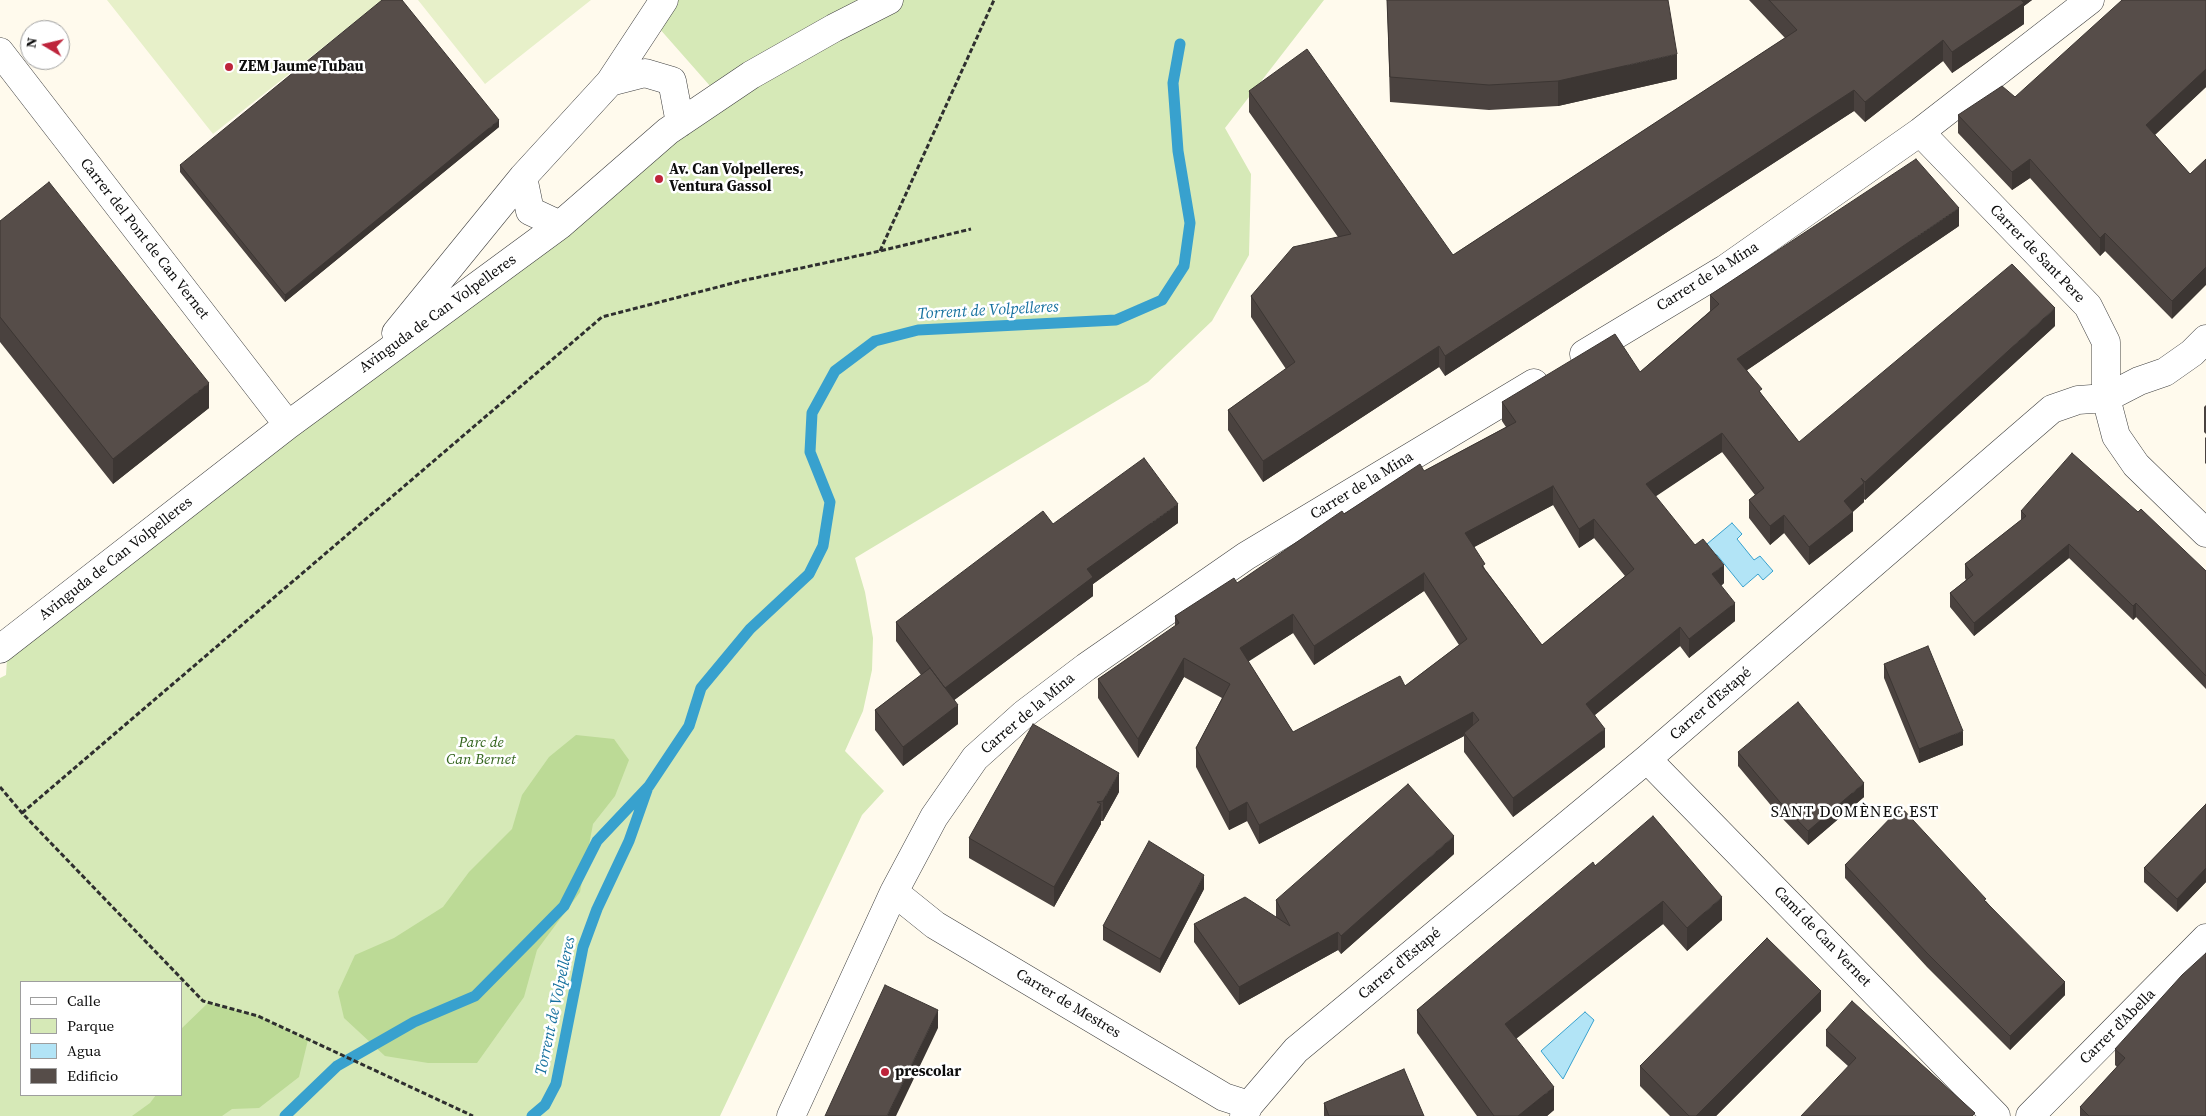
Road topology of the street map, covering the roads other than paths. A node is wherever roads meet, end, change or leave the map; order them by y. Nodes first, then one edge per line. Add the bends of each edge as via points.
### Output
1 (664, 0) edge
2 (889, 0) edge
3 (2090, 0) edge
4 (0, 52) edge
5 (645, 73) junction
6 (610, 82) junction
7 (680, 122) junction
8 (1920, 132) junction
9 (524, 177) junction
10 (560, 225) junction
11 (2206, 339) edge
12 (371, 364) junction
13 (2106, 398) junction
14 (288, 425) junction
15 (2206, 533) edge
16 (0, 649) edge
17 (1648, 759) junction
18 (894, 892) junction
19 (2206, 938) edge
20 (1247, 1110) edge
21 (791, 1116) edge
22 (1996, 1116) edge
23 (2030, 1116) edge

1 - 5 street
1 - 6 street
2 - 7 street, Avinguda de Can Volpelleres via 752,75
3 - 8 street, Carrer de la Mina
4 - 14 street, Carrer del Pont de Can Vernet
5 - 6 street
5 - 7 street via 672,80
6 - 9 street
7 - 10 street, Avinguda de Can Volpelleres
8 - 13 street, Carrer de Sant Pere via 2088,306 2106,342
8 - 18 street, Carrer de la Mina via 1725,269 1246,556 1086,667 1024,714 975,758 934,817
9 - 10 street via 530,211
9 - 12 street
10 - 12 street, Avinguda de Can Volpelleres
11 - 13 street, Carrer d'Estapé via 2165,372
12 - 14 street, Avinguda de Can Volpelleres
13 - 15 street, Carrer de Sant Pere via 2116,436 2136,466
13 - 17 street, Carrer d'Estapé via 2078,400 2052,409
14 - 16 street, Avinguda de Can Volpelleres
17 - 20 street, Carrer d'Estapé via 1296,1050
17 - 22 street, Camí de Can Vernet
18 - 20 street, Carrer de Mestres via 943,930
18 - 21 street, Carrer de la Mina
19 - 23 street, Carrer d'Abella

